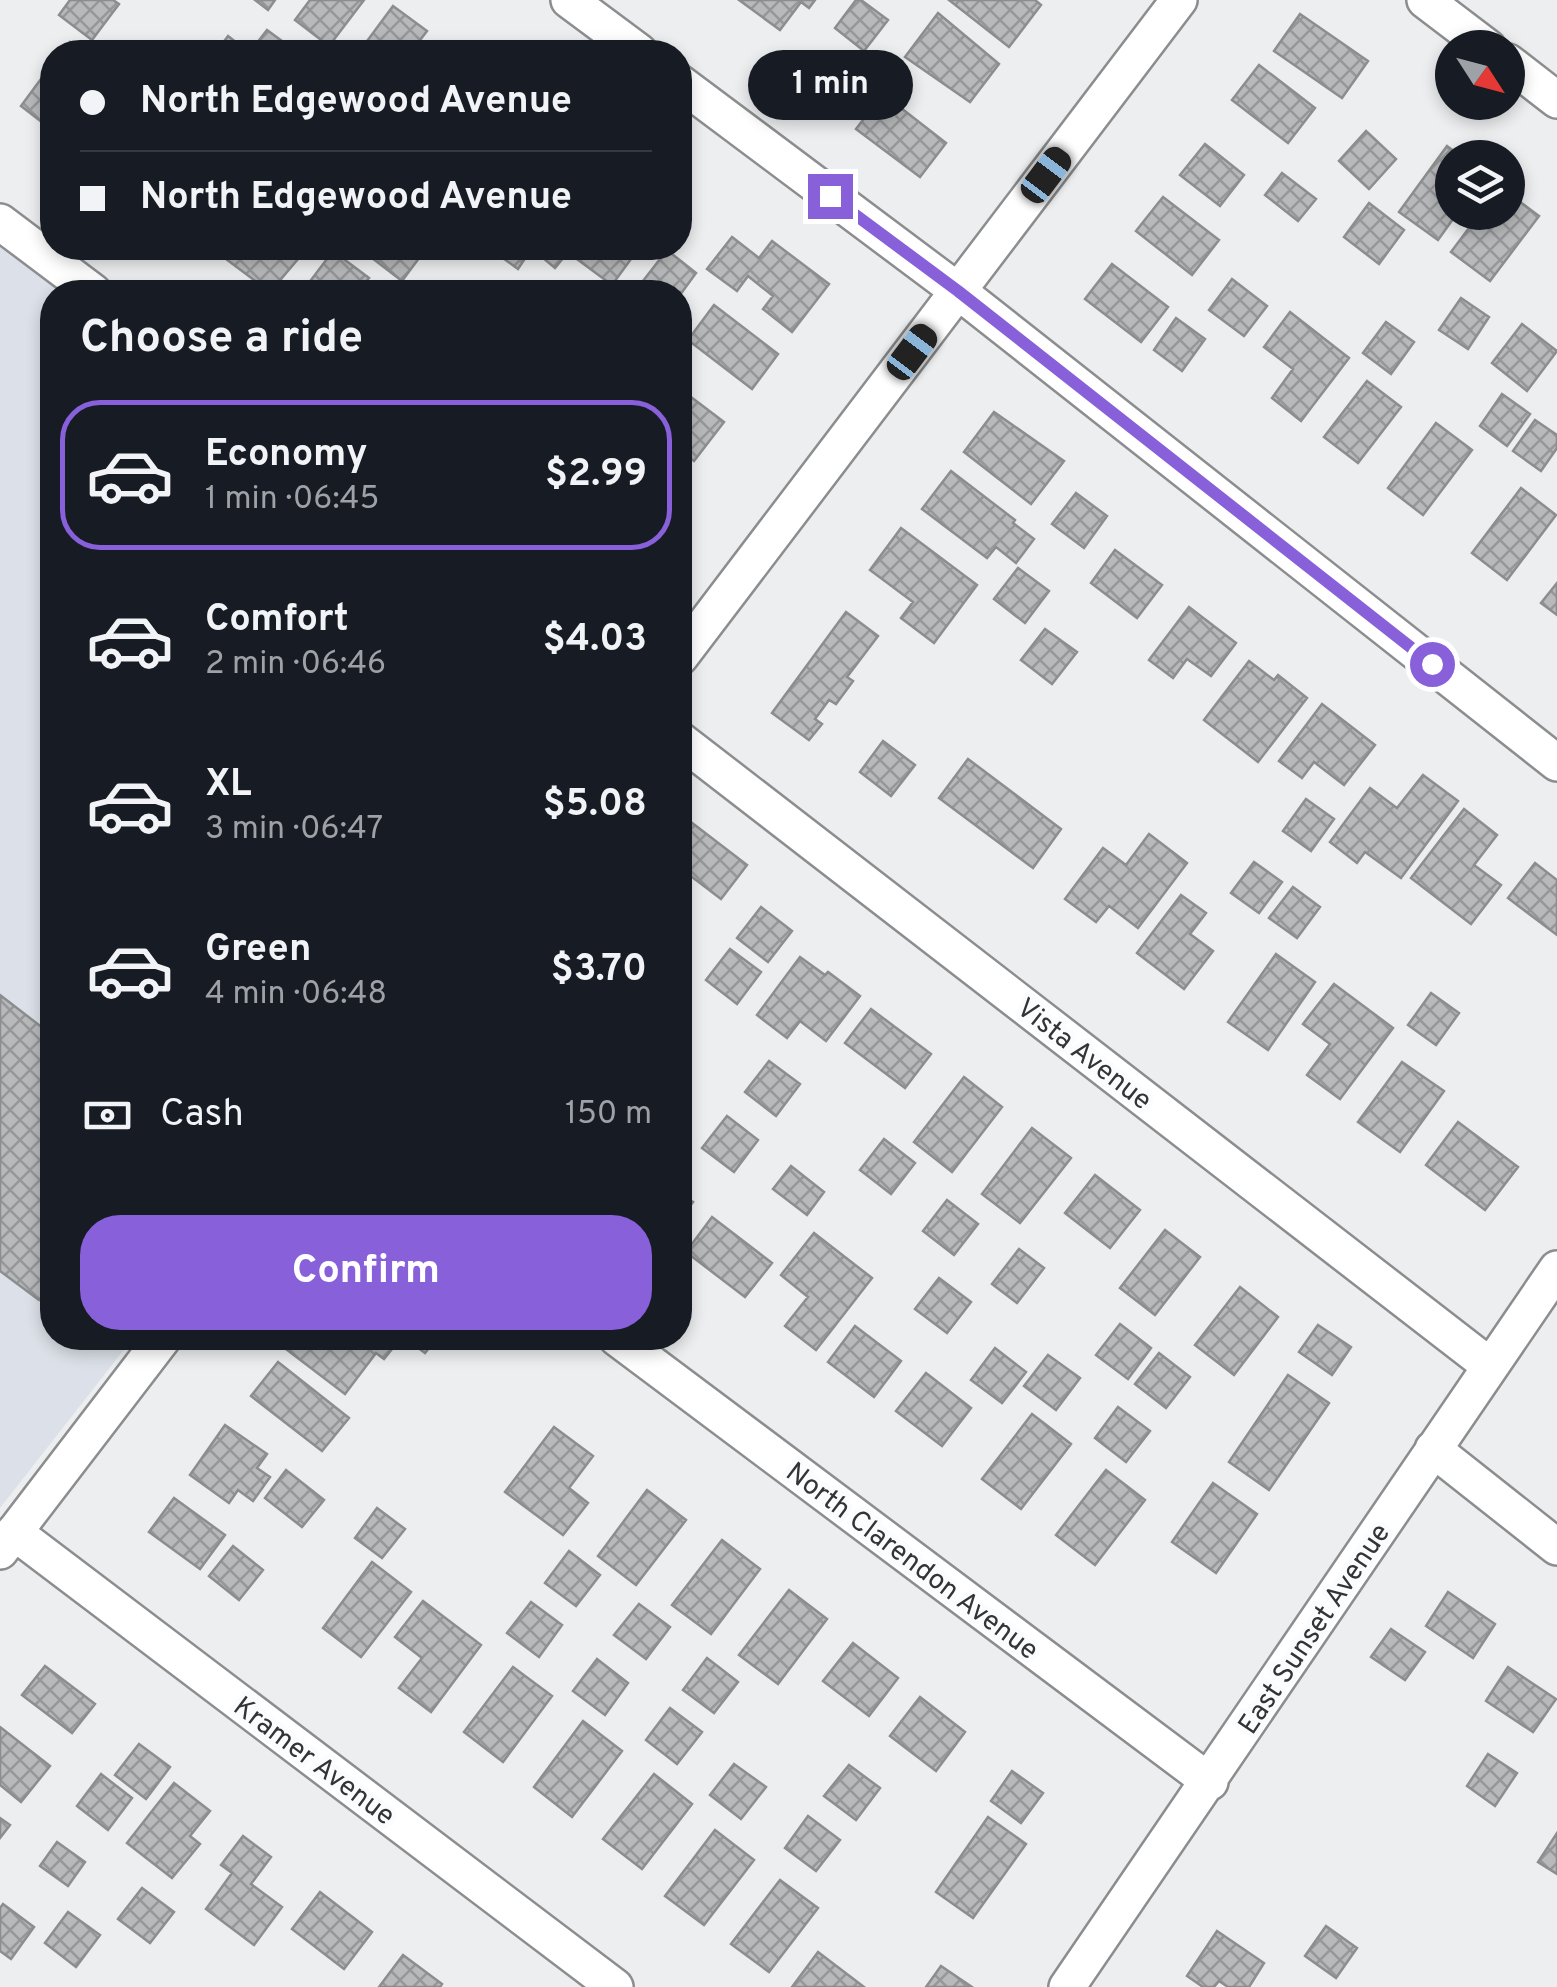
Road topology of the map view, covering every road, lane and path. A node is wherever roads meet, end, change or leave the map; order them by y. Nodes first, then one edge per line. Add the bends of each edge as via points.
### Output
1 (570, 0) edge
2 (1179, 0) edge
3 (1425, 0) edge
4 (1464, 30) edge
5 (624, 40) edge
6 (1525, 75) edge
7 (692, 92) edge
8 (1557, 100) edge
9 (0, 222) edge
10 (40, 252) edge
11 (50, 260) edge
12 (76, 280) edge
13 (958, 291) junction
14 (692, 641) edge
15 (692, 749) edge
16 (1557, 763) edge
17 (1557, 1269) edge
18 (153, 1350) edge
19 (633, 1350) edge
20 (1490, 1366) junction
21 (1433, 1449) junction
22 (7, 1542) edge
23 (1557, 1547) edge
24 (1210, 1782) junction
25 (615, 1987) edge
26 (1067, 1987) edge

1 - 5 street
2 - 13 street
3 - 4 street
6 - 8 street
7 - 13 street
9 - 10 street
11 - 12 street
13 - 14 street
13 - 16 street
15 - 20 street, Vista Avenue
17 - 20 street, East Sunset Avenue
18 - 22 street
19 - 24 street, North Clarendon Avenue
20 - 21 street, East Sunset Avenue
21 - 23 street
21 - 24 street, East Sunset Avenue
22 - 25 street, Kramer Avenue
24 - 26 street, East Sunset Avenue

